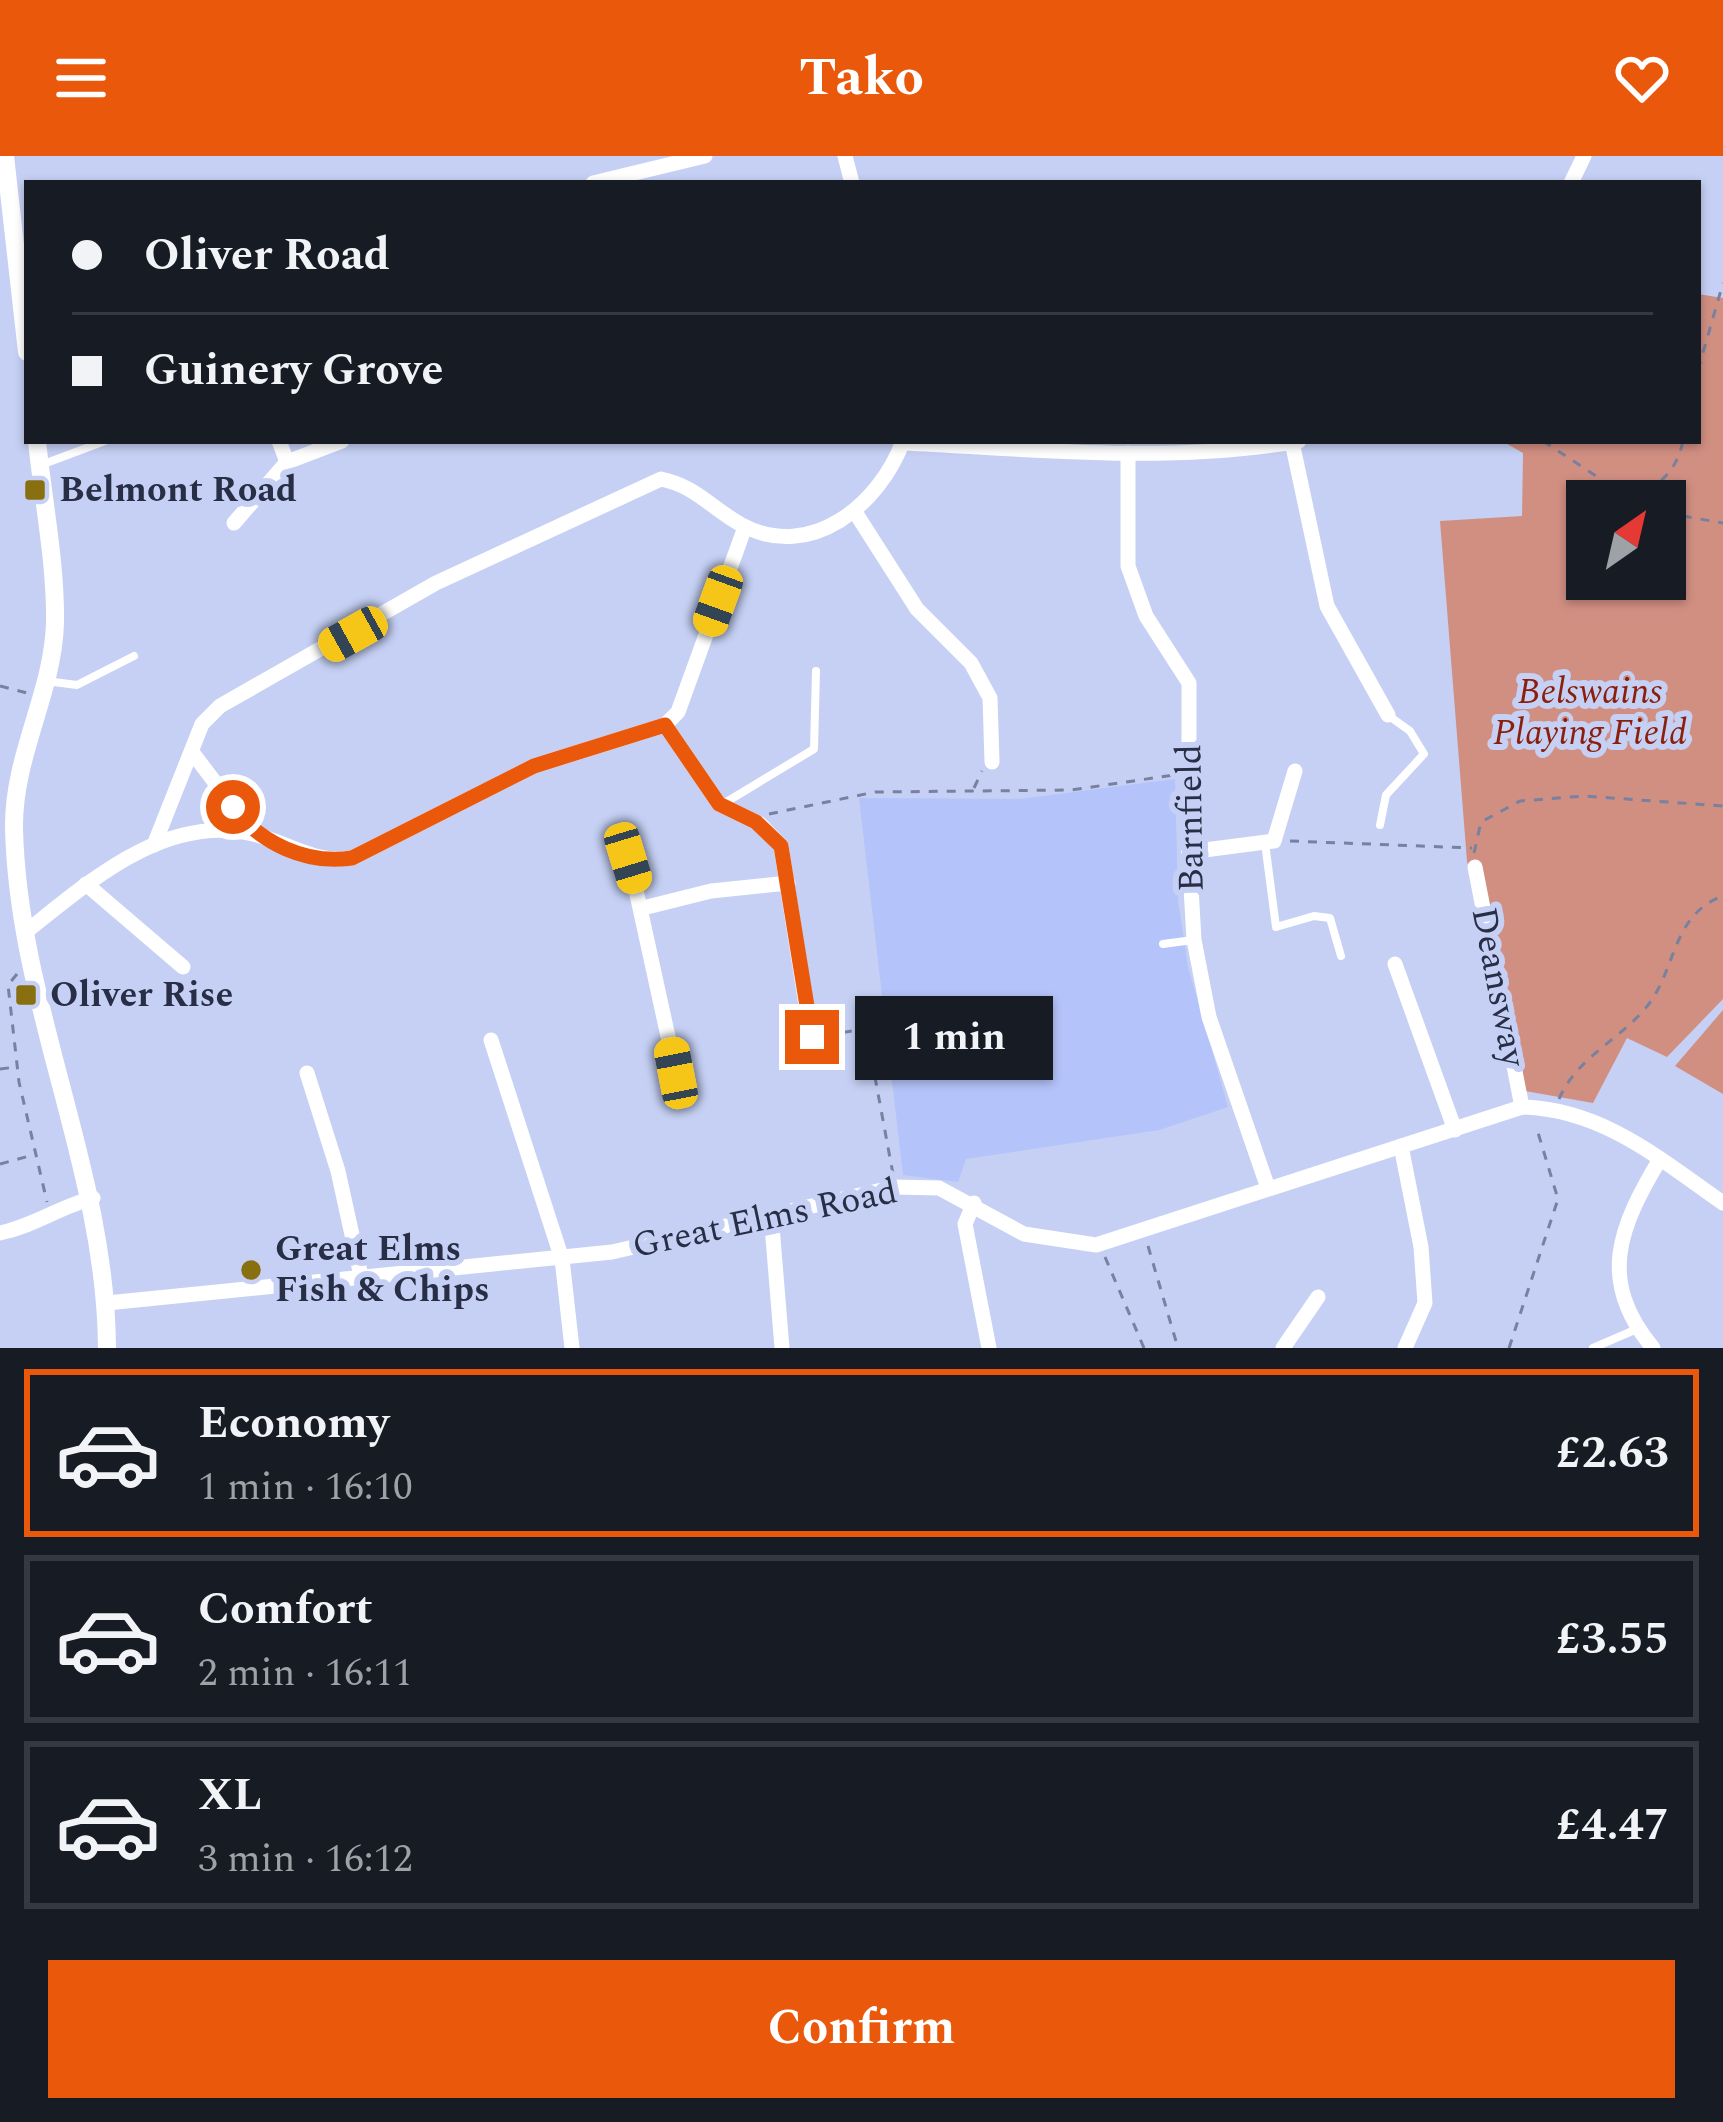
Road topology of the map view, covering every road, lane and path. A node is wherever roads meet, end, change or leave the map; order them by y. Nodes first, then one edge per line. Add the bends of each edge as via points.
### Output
1 (5, 156) edge
2 (705, 156) edge
3 (605, 180) edge
4 (1723, 283) edge
5 (24, 325) edge
6 (1701, 360) edge
7 (37, 444) edge
8 (97, 444) edge
9 (280, 444) edge
10 (334, 444) edge
11 (902, 444) edge
12 (944, 444) edge
13 (1258, 444) edge
14 (1296, 444) edge
15 (1547, 444) edge
16 (1682, 444) edge
17 (1221, 446) edge
18 (1128, 453) junction
19 (287, 462) junction
20 (40, 466) junction
21 (1601, 480) edge
22 (1663, 480) edge
23 (855, 512) junction
24 (1686, 517) edge
25 (234, 523) dead end
26 (1723, 523) edge
27 (745, 527) junction
28 (134, 656) dead end
29 (816, 671) dead end
30 (0, 686) edge
31 (42, 689) junction
32 (1388, 715) joint
33 (665, 725) junction
34 (192, 752) junction
35 (992, 762) joint
36 (1295, 771) dead end
37 (1189, 773) junction
38 (973, 791) junction
39 (722, 805) junction
40 (1723, 806) edge
41 (7, 824) edge
42 (760, 824) junction
43 (1380, 825) dead end
44 (254, 834) junction
45 (1270, 841) junction
46 (154, 845) junction
47 (1474, 848) junction
48 (1189, 852) junction
49 (628, 858) dead end
50 (1475, 867) joint
51 (788, 883) junction
52 (86, 884) junction
53 (1723, 896) edge
54 (644, 908) junction
55 (27, 931) junction
56 (1194, 940) junction
57 (1163, 944) dead end
58 (1341, 956) dead end
59 (1395, 964) dead end
60 (183, 967) dead end
61 (32, 970) junction
62 (812, 1037) joint
63 (490, 1040) dead end
64 (20, 1067) junction
65 (0, 1069) edge
66 (307, 1073) dead end
67 (676, 1073) dead end
68 (1526, 1107) junction
69 (1555, 1108) junction
70 (1455, 1130) junction
71 (1401, 1146) junction
72 (34, 1154) junction
73 (1660, 1159) junction
74 (0, 1164) edge
75 (895, 1187) junction
76 (1268, 1188) junction
77 (93, 1198) junction
78 (974, 1203) junction
79 (1723, 1203) edge
80 (49, 1210) junction
81 (771, 1214) junction
82 (1143, 1230) junction
83 (0, 1233) edge
84 (1100, 1244) junction
85 (562, 1259) junction
86 (361, 1276) junction
87 (1318, 1297) dead end
88 (107, 1303) junction
89 (1637, 1329) junction
90 (107, 1348) edge
91 (572, 1348) edge
92 (782, 1348) edge
93 (989, 1348) edge
94 (1144, 1348) edge
95 (1178, 1348) edge
96 (1283, 1348) edge
97 (1405, 1348) edge
98 (1509, 1348) edge
99 (1593, 1348) edge
100 (1653, 1348) edge

1 - 5 street
2 - 3 street
4 - 6 path
7 - 20 street
8 - 20 lane
9 - 19 street
10 - 19 street
11 - 23 street via 882,485
12 - 18 street
13 - 17 street
14 - 32 street via 1327,606
15 - 21 path
16 - 22 path
17 - 18 street
18 - 37 street, Barnfield via 1127,566 1146,616 1189,683
19 - 25 street
20 - 31 street via 55,624
23 - 27 street via 821,531 783,537
23 - 35 street via 916,609 981,681 990,698
24 - 26 path
27 - 33 street via 678,712
27 - 34 street via 687,484 662,479 436,583 220,706 202,724
28 - 31 lane via 77,685
29 - 39 lane via 814,749
30 - 31 path
31 - 41 street
32 - 43 lane via 1424,754 1386,795
33 - 39 street
33 - 44 street via 534,766 352,858 325,862
34 - 44 street
34 - 46 street
35 - 38 path
36 - 45 street
37 - 38 path via 1071,790
37 - 48 street, Barnfield
38 - 42 path via 875,792 773,809
39 - 42 street
40 - 47 path via 1520,800 1481,822
41 - 55 street
42 - 51 street via 781,846
44 - 46 street via 214,829
45 - 47 path
45 - 48 street
45 - 58 lane via 1276,927 1330,918
46 - 52 street
47 - 50 path
48 - 56 street, Barnfield
49 - 54 street
50 - 68 street, Deansway
51 - 54 street
51 - 62 street
52 - 55 street
52 - 60 street
53 - 69 path via 1685,923 1645,1010 1570,1075
54 - 67 street
55 - 61 street
56 - 57 lane
56 - 76 street, Barnfield via 1208,1017
59 - 70 street
61 - 64 path via 14,974 8,985
61 - 77 street
62 - 75 path via 866,1030
63 - 85 street
64 - 65 path
64 - 72 path
66 - 86 street
68 - 69 street, Great Elms Road
68 - 70 street, Great Elms Road
68 - 98 path via 1558,1198
69 - 73 street, Great Elms Road via 1604,1124
70 - 71 street, Great Elms Road
71 - 76 street, Great Elms Road
71 - 97 street via 1425,1304
72 - 74 path
72 - 80 path
73 - 79 street, Great Elms Road
73 - 89 street via 1625,1217 1617,1273
75 - 78 street, Great Elms Road via 939,1188
75 - 81 street, Great Elms Road
76 - 82 street, Great Elms Road
77 - 80 street
77 - 88 street
78 - 84 street, Great Elms Road via 1024,1234
78 - 93 street via 965,1224
80 - 83 street
81 - 85 street, Great Elms Road
81 - 92 street
82 - 84 street, Great Elms Road
82 - 95 path
84 - 94 path
85 - 86 street, Great Elms Road
85 - 91 street
86 - 88 street, Great Elms Road
87 - 96 street
88 - 90 street
89 - 99 lane
89 - 100 street

